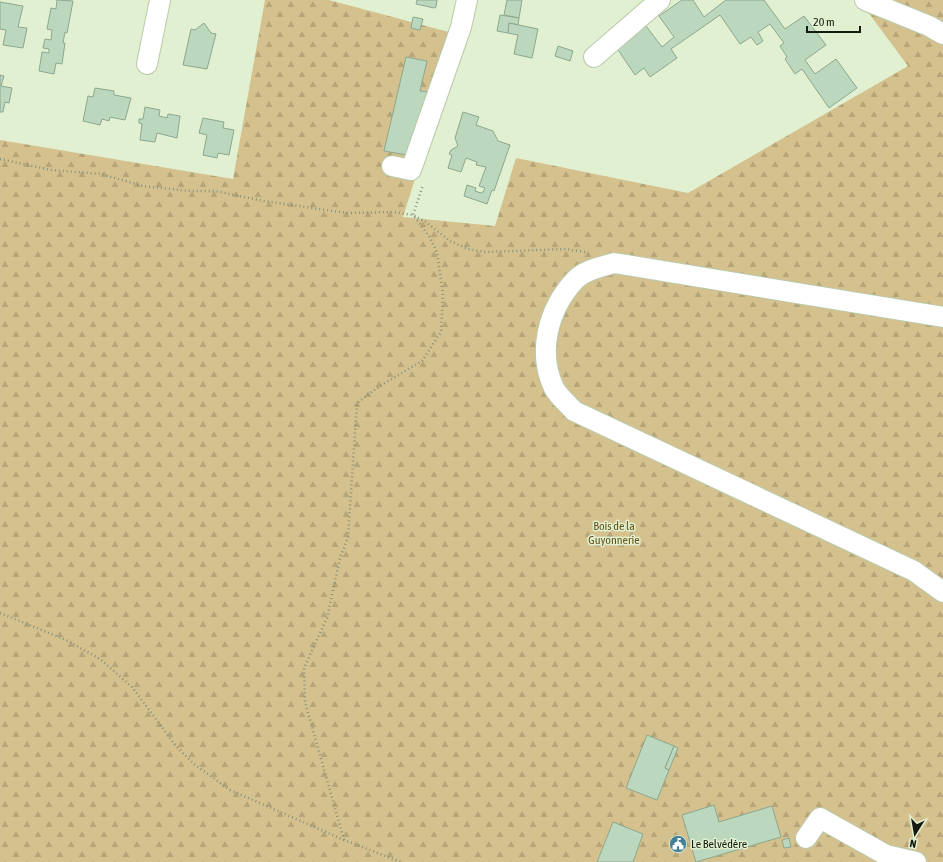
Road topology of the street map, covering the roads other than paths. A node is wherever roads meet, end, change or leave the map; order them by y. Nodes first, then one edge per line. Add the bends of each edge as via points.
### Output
1 (160, 0) edge
2 (467, 0) edge
3 (660, 0) edge
4 (864, 0) edge
5 (943, 34) edge
6 (594, 57) dead end
7 (146, 64) dead end
8 (392, 166) dead end
9 (943, 316) edge
10 (943, 592) edge
11 (806, 838) dead end
12 (916, 862) edge

1 - 7 lane
2 - 8 lane via 461,27 411,170
3 - 6 lane
4 - 5 lane
9 - 10 lane via 614,263 589,270 575,280 558,305 546,336 546,364 554,389 574,411 914,571
11 - 12 lane via 820,818 886,855

